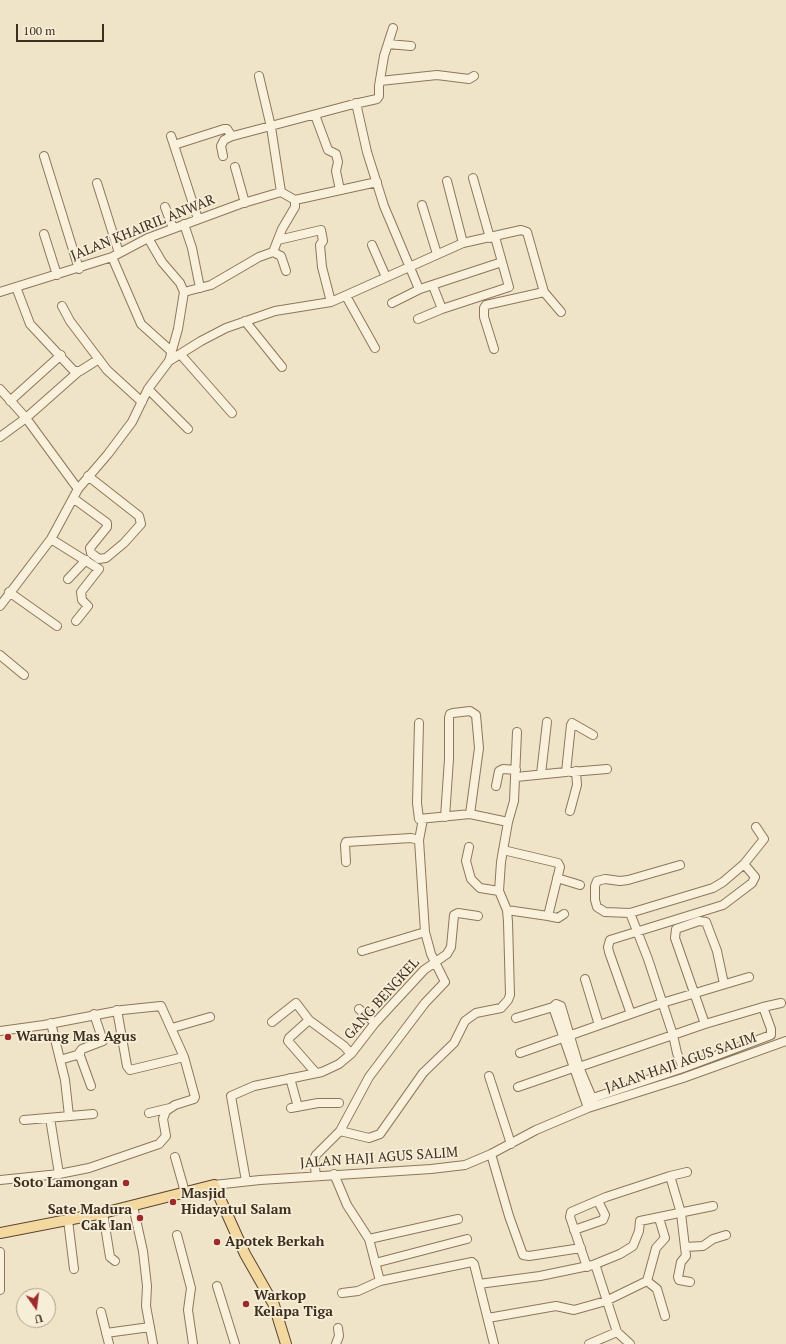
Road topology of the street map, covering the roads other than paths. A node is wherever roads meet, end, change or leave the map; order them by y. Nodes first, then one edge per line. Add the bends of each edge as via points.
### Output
1 (393, 28) dead end
2 (388, 44) junction
3 (411, 46) dead end
4 (259, 76) dead end
5 (474, 76) dead end
6 (380, 81) junction
7 (356, 103) junction
8 (315, 115) junction
9 (271, 127) junction
10 (171, 136) dead end
11 (232, 136) junction
12 (174, 145) junction
13 (44, 156) dead end
14 (223, 156) dead end
15 (235, 167) dead end
16 (473, 178) dead end
17 (447, 181) dead end
18 (377, 182) junction
19 (97, 183) dead end
20 (340, 190) junction
21 (281, 192) junction
22 (295, 200) junction
23 (245, 203) junction
24 (422, 205) dead end
25 (165, 207) dead end
26 (198, 219) junction
27 (184, 224) junction
28 (173, 228) junction
29 (44, 234) dead end
30 (492, 237) junction
31 (148, 238) junction
32 (278, 240) junction
33 (463, 243) junction
34 (372, 245) dead end
35 (273, 252) junction
36 (437, 254) junction
37 (115, 255) junction
38 (502, 262) junction
39 (410, 265) junction
40 (79, 269) junction
41 (286, 272) dead end
42 (57, 275) junction
43 (386, 277) junction
44 (433, 286) junction
45 (16, 287) junction
46 (200, 288) junction
47 (419, 289) junction
48 (0, 292) edge
49 (184, 292) junction
50 (544, 292) junction
51 (346, 296) junction
52 (331, 302) junction
53 (392, 303) dead end
54 (62, 306) dead end
55 (442, 309) junction
56 (561, 312) dead end
57 (418, 319) dead end
58 (245, 321) junction
59 (375, 348) dead end
60 (494, 349) dead end
61 (171, 351) junction
62 (180, 355) junction
63 (61, 356) junction
64 (99, 359) junction
65 (169, 361) junction
66 (282, 367) dead end
67 (78, 372) junction
68 (0, 389) edge
69 (148, 389) junction
70 (10, 401) junction
71 (142, 402) junction
72 (232, 413) dead end
73 (26, 418) junction
74 (188, 429) dead end
75 (0, 437) edge
76 (88, 476) junction
77 (78, 489) junction
78 (73, 498) junction
79 (51, 539) junction
80 (86, 560) junction
81 (68, 579) dead end
82 (9, 592) junction
83 (0, 606) edge
84 (76, 621) dead end
85 (56, 626) dead end
86 (0, 655) edge
87 (24, 675) dead end
88 (547, 722) dead end
89 (419, 724) dead end
90 (517, 732) dead end
91 (593, 735) dead end
92 (607, 769) dead end
93 (576, 771) junction
94 (566, 772) junction
95 (516, 773) junction
96 (541, 774) junction
97 (496, 786) dead end
98 (570, 811) dead end
99 (470, 814) junction
100 (445, 817) junction
101 (423, 820) junction
102 (508, 822) junction
103 (756, 827) dead end
104 (419, 840) junction
105 (469, 847) dead end
106 (503, 850) junction
107 (346, 862) dead end
108 (680, 864) dead end
109 (744, 864) junction
110 (558, 878) junction
111 (580, 885) dead end
112 (499, 891) junction
113 (507, 910) junction
114 (630, 912) junction
115 (564, 914) dead end
116 (478, 916) dead end
117 (548, 916) junction
118 (425, 932) junction
119 (637, 932) junction
120 (362, 951) dead end
121 (434, 962) junction
122 (749, 977) dead end
123 (585, 979) dead end
124 (724, 984) junction
125 (694, 993) junction
126 (662, 1003) junction
127 (781, 1003) dead end
128 (763, 1007) junction
129 (359, 1009) dead end
130 (117, 1010) junction
131 (94, 1014) junction
132 (631, 1014) junction
133 (210, 1017) dead end
134 (516, 1018) dead end
135 (309, 1020) junction
136 (272, 1022) dead end
137 (375, 1023) junction
138 (51, 1024) junction
139 (705, 1024) junction
140 (599, 1025) junction
141 (172, 1028) junction
142 (0, 1031) edge
143 (673, 1035) junction
144 (567, 1037) junction
145 (786, 1041) edge
146 (520, 1053) dead end
147 (80, 1054) junction
148 (351, 1054) junction
149 (184, 1057) junction
150 (60, 1060) junction
151 (576, 1068) junction
152 (683, 1068) junction
153 (316, 1073) junction
154 (489, 1076) dead end
155 (290, 1078) junction
156 (91, 1086) dead end
157 (518, 1087) dead end
158 (339, 1103) dead end
159 (590, 1103) junction
160 (171, 1107) junction
161 (149, 1113) dead end
162 (93, 1114) dead end
163 (69, 1116) junction
164 (50, 1118) junction
165 (24, 1120) dead end
166 (340, 1131) junction
167 (511, 1144) junction
168 (491, 1154) junction
169 (175, 1156) dead end
170 (687, 1172) dead end
171 (59, 1174) junction
172 (334, 1174) junction
173 (316, 1176) junction
174 (670, 1176) junction
175 (0, 1180) edge
176 (246, 1181) junction
177 (214, 1185) junction
178 (185, 1192) junction
179 (598, 1201) junction
180 (133, 1206) junction
181 (713, 1206) dead end
182 (103, 1213) junction
183 (681, 1213) junction
184 (659, 1218) junction
185 (458, 1219) dead end
186 (68, 1220) junction
187 (574, 1230) junction
188 (0, 1233) edge
189 (177, 1235) dead end
190 (726, 1235) dead end
191 (369, 1239) junction
192 (467, 1239) dead end
193 (685, 1247) junction
194 (581, 1248) junction
195 (0, 1252) edge
196 (115, 1261) dead end
197 (375, 1263) junction
198 (590, 1266) junction
199 (74, 1269) dead end
200 (380, 1281) junction
201 (647, 1282) junction
202 (690, 1282) dead end
203 (479, 1284) junction
204 (217, 1286) dead end
205 (0, 1290) edge
206 (342, 1293) dead end
207 (606, 1301) junction
208 (101, 1312) dead end
209 (665, 1316) dead end
210 (488, 1318) junction
211 (150, 1327) junction
212 (338, 1332) dead end
213 (617, 1332) junction
214 (106, 1333) junction
215 (109, 1344) edge
216 (152, 1344) edge
217 (193, 1344) edge
218 (235, 1344) edge
219 (286, 1344) edge
220 (336, 1344) edge
221 (494, 1344) edge
222 (589, 1344) edge
223 (630, 1344) edge

1 - 2 street
2 - 3 street
2 - 6 street
4 - 9 street
5 - 6 street via 469,79 437,75
6 - 7 street via 379,98
7 - 8 street
7 - 18 street via 365,145
8 - 9 street
8 - 20 street via 328,150 336,154
9 - 11 street
9 - 21 street
10 - 12 street
11 - 12 street via 226,129
11 - 14 street via 224,140 221,146
12 - 26 street
13 - 40 street
15 - 23 street
16 - 30 street
17 - 33 street
18 - 20 street
18 - 39 street via 388,218
19 - 37 street
20 - 22 street
21 - 22 street
21 - 23 street, JALAN KHAIRIL ANWAR
22 - 32 street via 295,207
23 - 26 street, JALAN KHAIRIL ANWAR
24 - 36 street
25 - 28 street
26 - 27 street, JALAN KHAIRIL ANWAR
27 - 28 street, JALAN KHAIRIL ANWAR
27 - 46 street
28 - 31 street, JALAN KHAIRIL ANWAR
29 - 42 street
30 - 33 street
30 - 38 street
30 - 50 street via 521,230 527,232
31 - 37 street, JALAN KHAIRIL ANWAR
31 - 49 street
32 - 35 street
32 - 52 street via 321,230 322,267
33 - 36 street
34 - 43 street
35 - 41 street via 281,256
35 - 46 street via 265,254 218,282
36 - 39 street
37 - 40 street, JALAN KHAIRIL ANWAR
37 - 61 street via 141,324
38 - 44 street
38 - 55 street via 509,287
39 - 43 street
39 - 47 street
40 - 42 street, JALAN KHAIRIL ANWAR
42 - 45 street, JALAN KHAIRIL ANWAR
43 - 51 street
44 - 47 street
44 - 55 street
45 - 48 street, JALAN KHAIRIL ANWAR
45 - 63 street via 30,324
46 - 49 street
47 - 53 street
49 - 61 street via 178,329
50 - 56 street
50 - 60 street via 486,305 484,316
51 - 52 street
51 - 59 street
52 - 58 street via 283,309
54 - 64 street via 70,321
55 - 57 street
58 - 62 street via 201,341
58 - 66 street
61 - 65 street
62 - 65 street
62 - 72 street
63 - 67 street
63 - 70 street
64 - 67 street
64 - 71 street via 111,374
65 - 69 street
67 - 73 street
68 - 70 street
69 - 71 street
69 - 74 street
70 - 73 street
71 - 76 street via 132,422
73 - 75 street
73 - 77 street
76 - 77 street
76 - 78 street via 139,516 141,524 106,558 99,559 91,553 90,548 107,527 106,523
77 - 78 street
78 - 79 street
79 - 80 street
79 - 82 street
80 - 81 street
80 - 84 street via 99,569 81,592 82,600 88,606
82 - 83 street
82 - 85 street
86 - 87 street
88 - 96 street
89 - 101 street via 417,815
90 - 95 street
91 - 94 street via 575,723 571,725
92 - 93 street
93 - 94 street
93 - 98 street via 577,785
94 - 96 street
95 - 96 street
95 - 97 street via 504,769 499,771
95 - 102 street via 514,801
99 - 100 street
99 - 100 street via 479,748 476,715 470,711 453,713 448,718 449,759
99 - 102 street
100 - 101 street
101 - 104 street
102 - 106 street
103 - 109 street via 764,839
104 - 107 street via 416,838 346,842
104 - 118 street
105 - 112 street via 466,861 471,879 480,888
106 - 110 street via 558,862
106 - 112 street
108 - 114 street via 628,880 597,881 597,907 605,912
109 - 114 street via 713,888
109 - 119 street via 755,879 729,902
110 - 111 street
110 - 117 street
112 - 113 street
113 - 117 street
113 - 166 street via 510,995 506,1003 501,1008 470,1016 454,1043 419,1078 380,1134 369,1138
114 - 119 street
115 - 117 street via 558,918
116 - 121 street, GANG BENGKEL via 458,913 454,915 451,947 447,954
118 - 120 street
118 - 121 street
119 - 126 street
119 - 132 street via 614,938 608,944
121 - 137 street, GANG BENGKEL
121 - 166 street via 445,982 425,1003 369,1077
122 - 124 street
123 - 140 street
124 - 125 street
124 - 125 street via 708,925 704,921 699,921 679,927 674,933
125 - 126 street
125 - 139 street
126 - 132 street
126 - 143 street
127 - 128 street
128 - 139 street
128 - 152 street via 772,1035
129 - 137 street
130 - 131 street
130 - 141 street via 161,1006
130 - 149 street via 126,1063 130,1070
131 - 138 street
131 - 147 street via 103,1041 82,1050
132 - 140 street
133 - 141 street
134 - 144 street via 559,1004
135 - 136 street, GANG BENGKEL via 296,1003
135 - 148 street, GANG BENGKEL
135 - 153 street via 288,1041
137 - 148 street, GANG BENGKEL
138 - 142 street
138 - 150 street
139 - 143 street
140 - 144 street
141 - 149 street
143 - 151 street
143 - 152 street
144 - 146 street
144 - 151 street
145 - 159 street, JALAN HAJI AGUS SALIM via 683,1078
147 - 150 street
147 - 156 street
148 - 153 street, GANG BENGKEL via 333,1068
149 - 160 street via 194,1098
150 - 163 street
151 - 157 street
151 - 159 street
152 - 159 street
153 - 155 street, GANG BENGKEL
154 - 167 street
155 - 158 street via 295,1107 320,1102
155 - 176 street, GANG BENGKEL via 254,1086 231,1096
159 - 167 street, JALAN HAJI AGUS SALIM
160 - 161 street
160 - 171 street via 164,1114 166,1136 162,1142 99,1166
162 - 163 street
163 - 164 street
164 - 165 street
164 - 171 street
166 - 173 street via 314,1157
167 - 168 street, JALAN HAJI AGUS SALIM
168 - 172 street, JALAN HAJI AGUS SALIM via 465,1165
168 - 194 street via 523,1254 529,1256
169 - 178 street
170 - 174 street
171 - 175 street
172 - 173 street, JALAN HAJI AGUS SALIM
172 - 191 street via 347,1205
173 - 176 street, JALAN HAJI AGUS SALIM
174 - 179 street
174 - 183 street
176 - 177 street, JALAN HAJI AGUS SALIM
177 - 178 main road
177 - 219 main road via 245,1254 274,1305
178 - 180 main road
179 - 187 street via 571,1212
179 - 187 street via 605,1215 603,1220
180 - 182 main road
180 - 211 street via 143,1251 146,1306
181 - 183 street
182 - 186 main road
182 - 196 street via 110,1257
183 - 184 street
183 - 193 street
184 - 198 street via 639,1222 639,1231 633,1246
184 - 201 street via 665,1238 656,1248
185 - 191 street
186 - 188 main road
186 - 199 street
187 - 194 street
189 - 217 street via 191,1288 188,1310
190 - 193 street via 713,1239 703,1246
191 - 197 street
192 - 197 street
193 - 202 street via 686,1256 680,1262 678,1277 679,1280
194 - 198 street
195 - 205 street
197 - 200 street
198 - 203 street
198 - 207 street via 596,1267
200 - 203 street via 473,1263
200 - 206 street via 358,1291
201 - 207 street
201 - 209 street via 657,1289
203 - 210 street
204 - 218 street
207 - 210 street via 574,1310 556,1306
207 - 213 street
208 - 214 street
210 - 221 street
211 - 214 street
211 - 216 street
212 - 220 street
213 - 222 street
213 - 223 street
214 - 215 street

